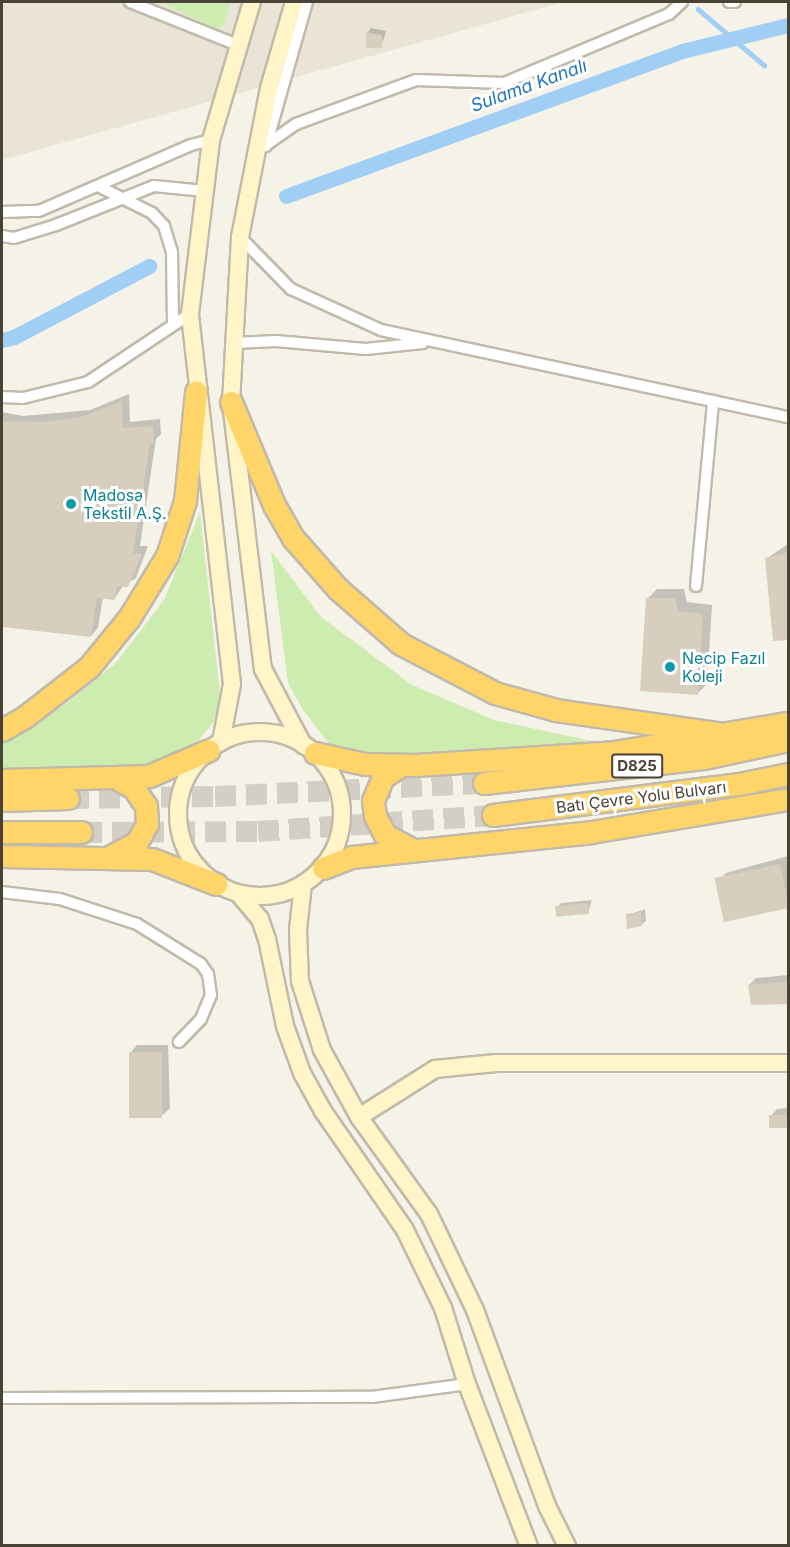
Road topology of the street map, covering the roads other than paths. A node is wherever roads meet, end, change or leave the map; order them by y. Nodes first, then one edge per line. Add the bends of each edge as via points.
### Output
1 (130, 2) edge
2 (252, 2) edge
3 (294, 2) edge
4 (307, 2) edge
5 (682, 2) edge
6 (729, 2) edge
7 (735, 2) edge
8 (240, 46) junction
9 (211, 141) junction
10 (261, 149) junction
11 (98, 186) junction
12 (204, 191) junction
13 (125, 197) junction
14 (2, 212) edge
15 (2, 236) edge
16 (240, 237) junction
17 (190, 314) junction
18 (173, 325) junction
19 (436, 342) junction
20 (234, 343) junction
21 (196, 392) junction
22 (2, 397) edge
23 (713, 401) junction
24 (231, 402) junction
25 (789, 417) edge
26 (696, 586) dead end
27 (789, 723) edge
28 (2, 730) edge
29 (732, 735) junction
30 (789, 740) edge
31 (215, 746) junction
32 (309, 749) junction
33 (401, 765) junction
34 (789, 774) edge
35 (118, 779) junction
36 (2, 780) edge
37 (484, 783) tunnel mouth
38 (68, 798) tunnel mouth
39 (789, 799) edge
40 (2, 800) edge
41 (493, 815) tunnel mouth
42 (2, 832) edge
43 (81, 832) tunnel mouth
44 (411, 849) junction
45 (2, 856) edge
46 (111, 857) junction
47 (323, 868) junction
48 (216, 884) junction
49 (303, 884) junction
50 (2, 892) edge
51 (239, 894) junction
52 (179, 1042) dead end
53 (789, 1063) edge
54 (359, 1117) junction
55 (467, 1384) junction
56 (2, 1398) edge
57 (529, 1545) edge
58 (567, 1545) edge

1 - 8 street
2 - 8 main road
3 - 10 main road via 268,88
4 - 10 street
5 - 10 street via 669,14 504,83 416,80 296,124
6 - 7 street
8 - 9 main road
9 - 11 street via 191,145
9 - 12 main road
10 - 16 main road
11 - 13 street
11 - 14 street via 39,211
12 - 13 street via 154,186
12 - 17 main road
13 - 15 street via 57,225 14,238
13 - 18 street via 152,213 171,240
16 - 19 street via 291,289 381,330
16 - 20 main road
17 - 18 street
17 - 21 main road
18 - 22 street via 88,382 23,398
19 - 20 street via 366,349 276,341
19 - 23 street
20 - 24 main road
21 - 28 highway via 185,501 167,555 129,618 89,667
21 - 31 main road via 232,684
23 - 25 street
23 - 26 street
24 - 29 highway via 274,505 293,538 338,589 401,644 495,693 556,710
24 - 32 main road via 262,669
27 - 29 highway
29 - 33 highway via 614,753
30 - 37 highway, Batı Çevre Yolu Bulvarı / D825 via 704,758
31 - 32 main road via 262,732
31 - 35 highway via 148,776
31 - 48 main road via 191,768 180,792 177,818 183,844 196,866
32 - 33 highway via 364,764
32 - 47 main road via 331,772 340,796 342,821 336,846
33 - 44 highway via 383,777 373,800 375,816 385,835
34 - 41 highway, Batı Çevre Yolu Bulvarı / D825 via 739,784
35 - 36 highway
35 - 46 highway via 134,788 146,806 147,824 136,842
38 - 40 highway
39 - 44 highway via 591,832
42 - 43 highway
44 - 47 highway via 351,857
45 - 46 highway
46 - 48 highway via 152,859
47 - 49 main road
48 - 51 main road
49 - 51 main road via 261,897
49 - 54 main road via 298,930 300,981 322,1050
50 - 52 street via 60,899 137,924 201,964 208,974 211,995 201,1019
51 - 55 main road via 260,919 285,1026 302,1073 323,1112 405,1230 443,1308
53 - 54 main road via 496,1063 435,1069
54 - 58 main road via 429,1214 470,1299 547,1506
55 - 56 street via 372,1397
55 - 57 main road

